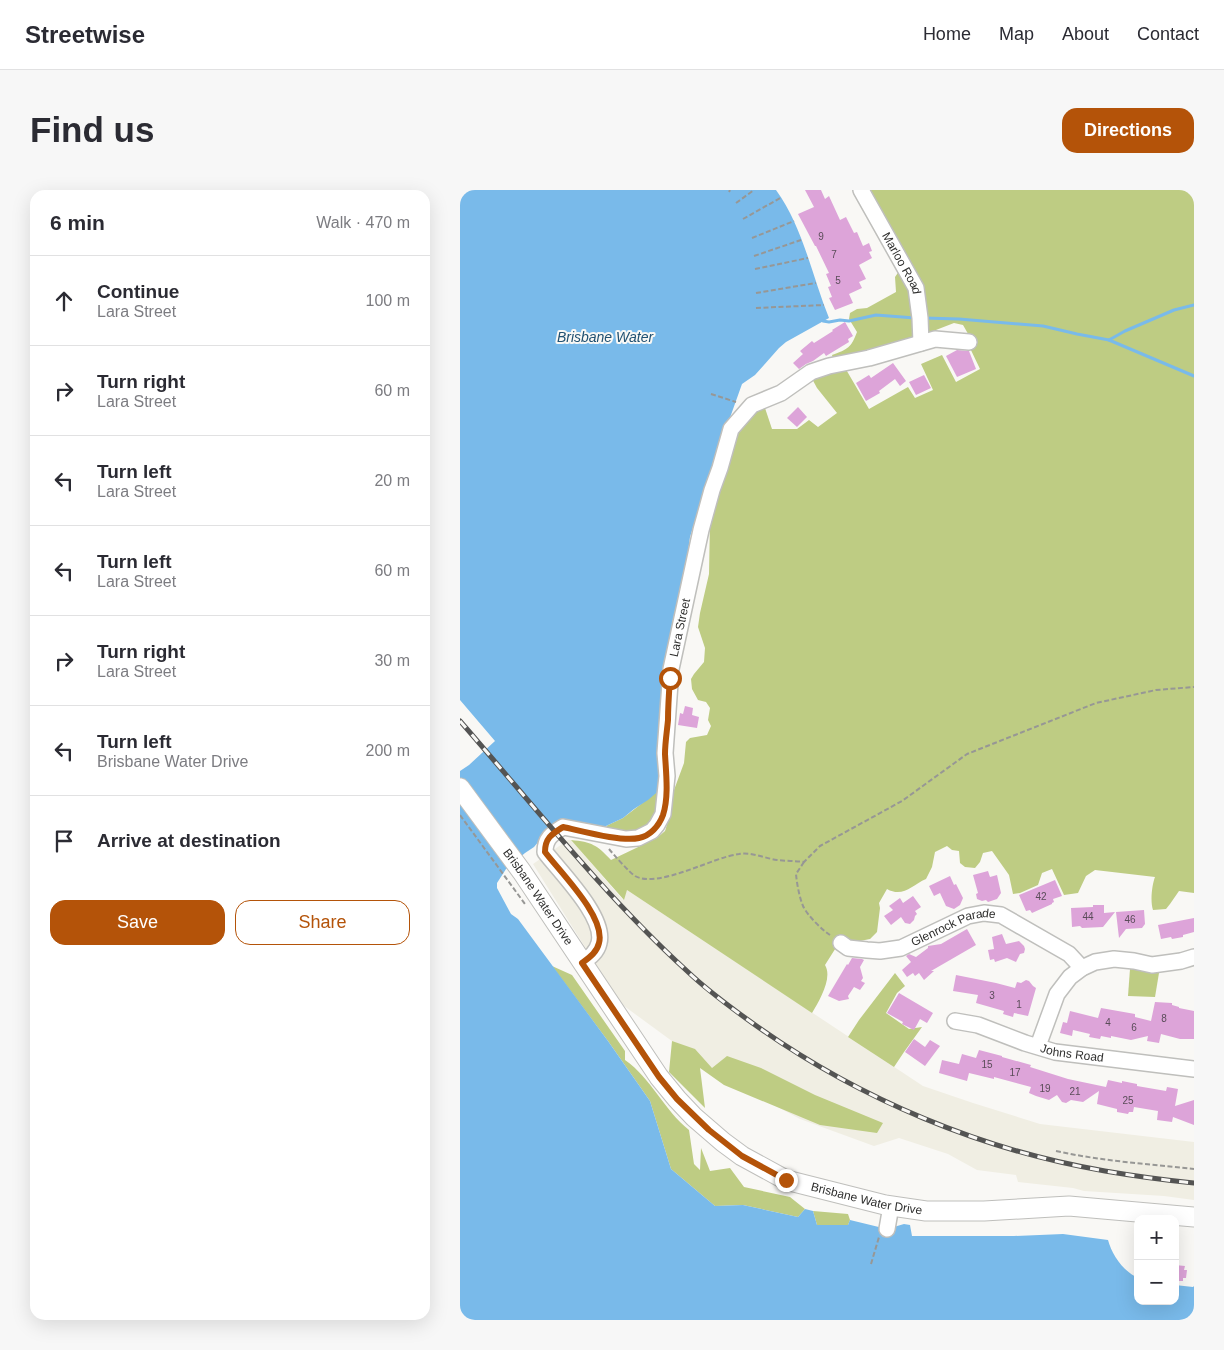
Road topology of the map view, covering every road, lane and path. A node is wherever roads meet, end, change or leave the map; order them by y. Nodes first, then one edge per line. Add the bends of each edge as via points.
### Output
1 (754, 190) edge
2 (861, 190) edge
3 (782, 197) dead end
4 (736, 202) dead end
5 (743, 219) dead end
6 (794, 221) dead end
7 (752, 238) dead end
8 (801, 240) dead end
9 (754, 256) dead end
10 (808, 258) dead end
11 (755, 269) dead end
12 (816, 283) dead end
13 (756, 293) dead end
14 (824, 305) dead end
15 (756, 308) dead end
16 (969, 342) dead end
17 (921, 343) junction
18 (711, 394) dead end
19 (736, 402) dead end
20 (1194, 687) edge
21 (460, 788) edge
22 (460, 815) edge
23 (608, 848) dead end
24 (804, 862) junction
25 (515, 877) junction
26 (526, 906) dead end
27 (841, 943) joint
28 (1194, 956) edge
29 (582, 963) junction
30 (1082, 968) junction
31 (955, 1021) dead end
32 (1038, 1046) junction
33 (1194, 1069) edge
34 (1056, 1151) dead end
35 (1194, 1170) edge
36 (891, 1206) junction
37 (1149, 1215) edge
38 (1179, 1217) edge
39 (1194, 1217) edge
40 (883, 1233) joint
41 (871, 1264) dead end

1 - 4 path
2 - 17 street, Marloo Road via 916,288
3 - 5 path
6 - 7 path
8 - 9 path
10 - 11 path
12 - 13 path
14 - 15 path
16 - 17 street, Lara Street via 935,339
17 - 29 street, Lara Street via 811,372 781,392 752,405 731,429 701,530 673,661 663,814 652,832 638,838 626,839 563,827 545,844 545,852 585,901 597,924 600,934 597,949
18 - 19 path
20 - 24 path via 1156,690 1096,703 967,754 902,801 820,846
21 - 25 main road, Brisbane Water Drive
22 - 25 path
23 - 24 path via 635,876 653,880 741,853
24 - 27 path via 796,874 803,907 823,930
25 - 26 path
25 - 29 main road, Brisbane Water Drive
27 - 30 street, Glenrock Parade via 848,948 867,950 901,948 968,916 984,913 1001,915 1069,954
28 - 30 street via 1182,962 1152,965 1114,959
29 - 36 main road, Brisbane Water Drive via 659,1077 694,1117 723,1142 786,1180
30 - 32 street via 1057,994
31 - 32 street, Johns Road via 978,1025
32 - 33 street, Johns Road via 1055,1052
34 - 35 path
36 - 37 main road, Brisbane Water Drive via 947,1212 1069,1206
36 - 40 street
38 - 39 main road, Brisbane Water Drive
40 - 41 path

